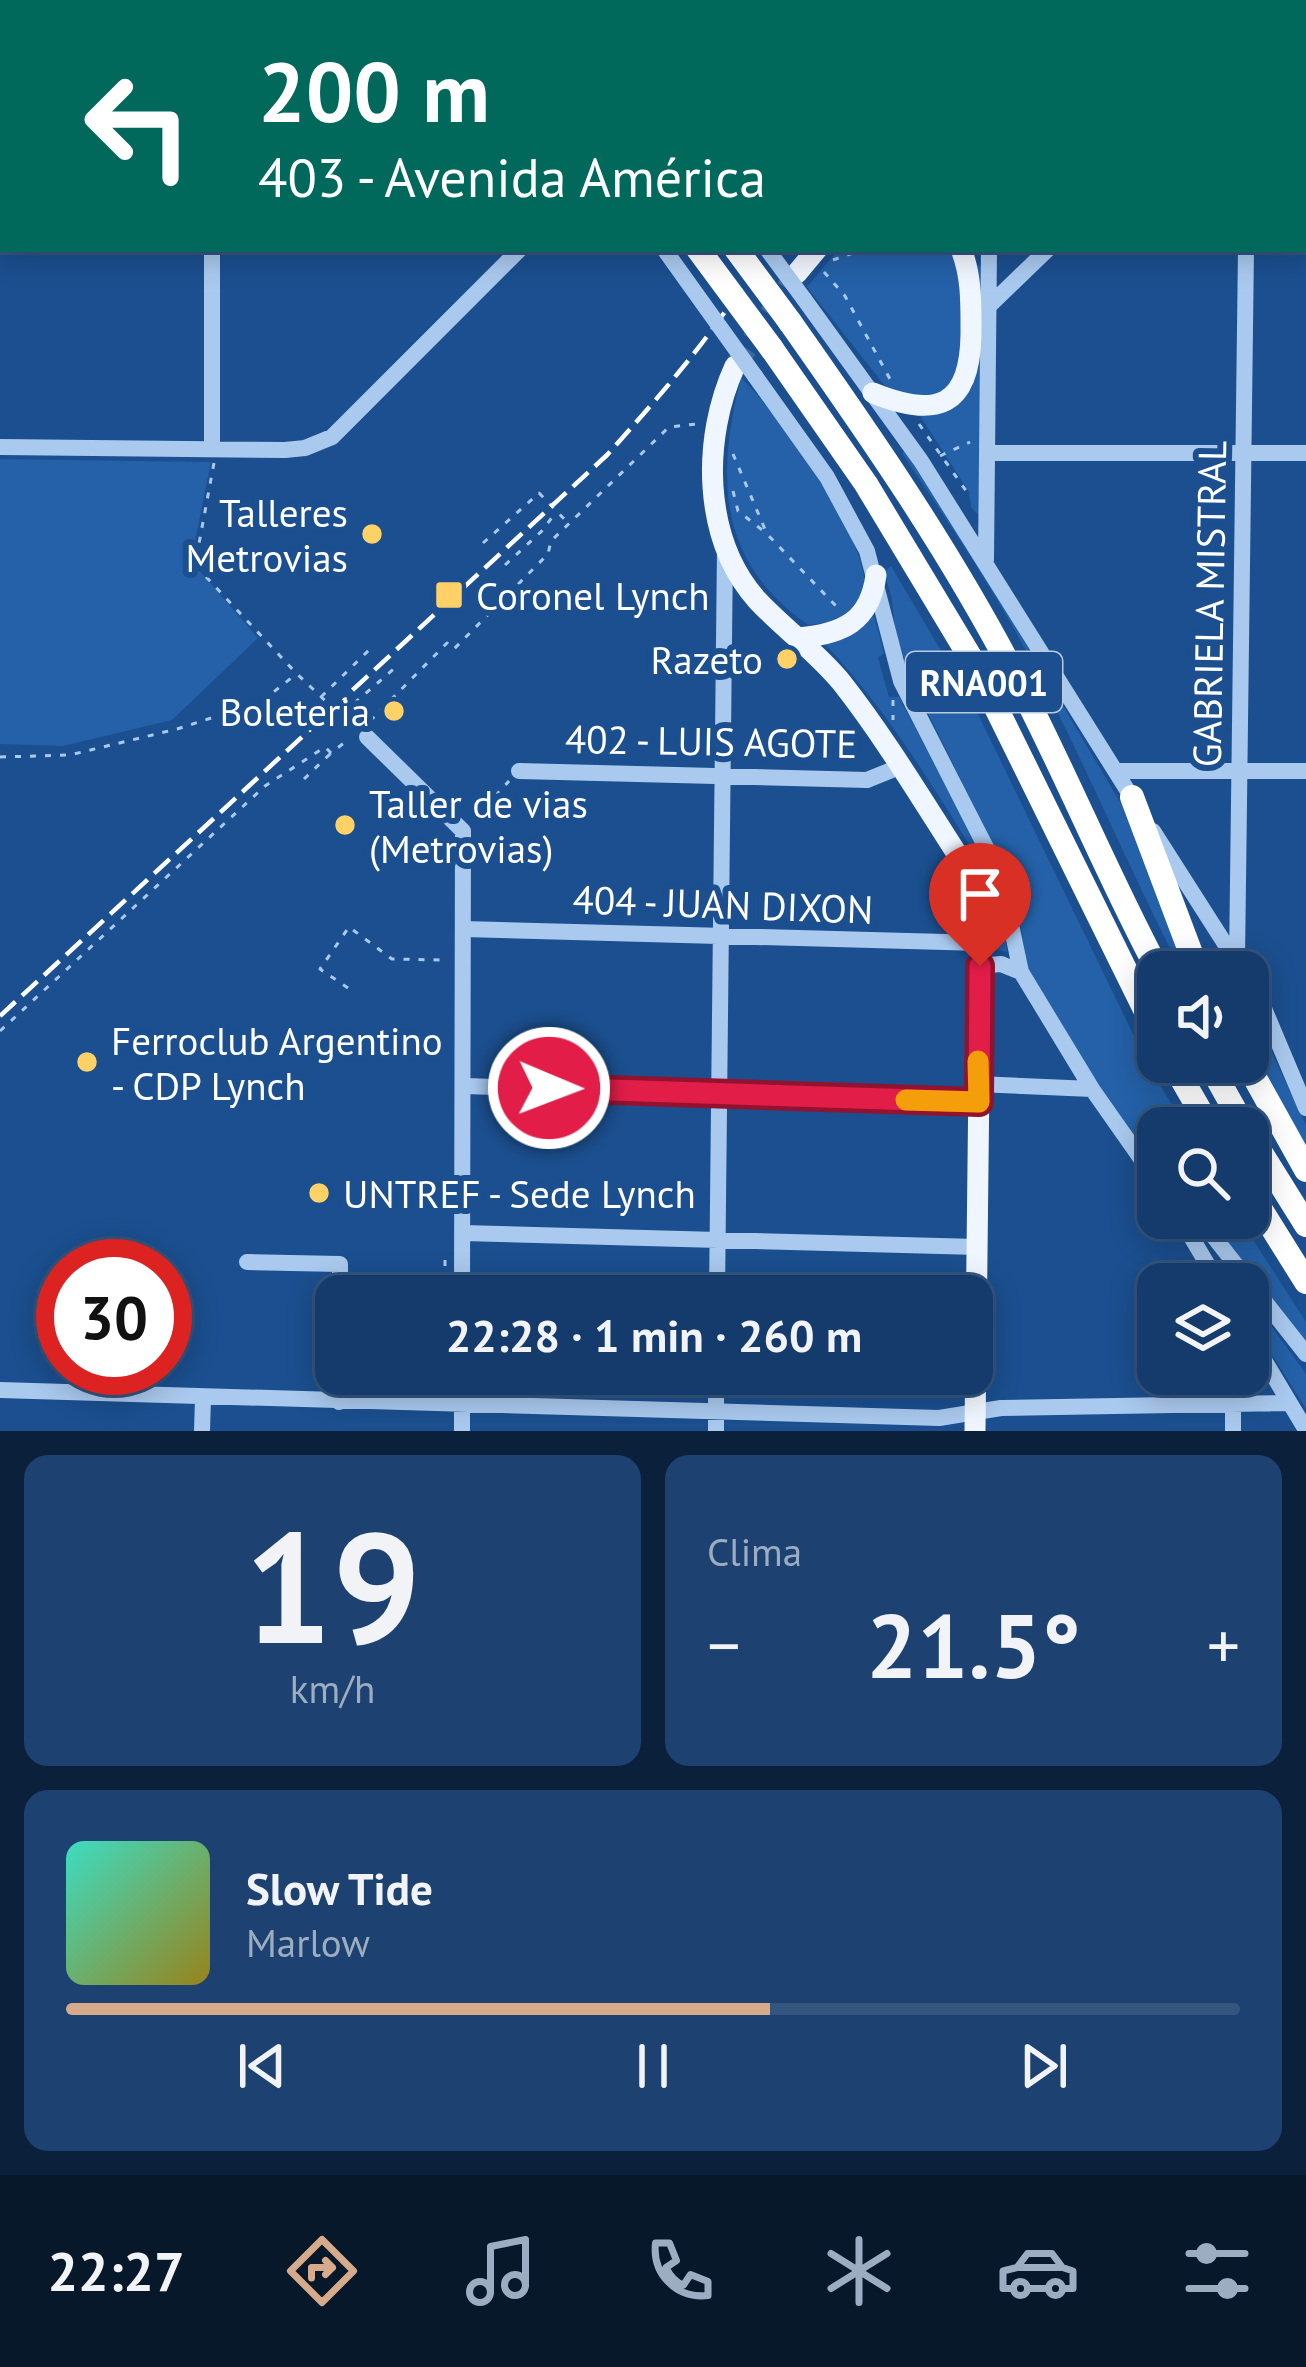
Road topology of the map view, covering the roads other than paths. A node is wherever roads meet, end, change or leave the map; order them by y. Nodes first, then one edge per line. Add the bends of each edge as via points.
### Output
1 (212, 252) edge
2 (517, 252) edge
3 (666, 252) edge
4 (700, 252) edge
5 (738, 252) edge
6 (769, 252) edge
7 (964, 252) edge
8 (1045, 252) edge
9 (1246, 252) edge
10 (989, 257) edge
11 (1023, 274) junction
12 (989, 306) junction
13 (745, 371) junction
14 (873, 393) junction
15 (988, 443) junction
16 (0, 447) edge
17 (212, 449) junction
18 (1244, 453) junction
19 (1306, 453) edge
20 (725, 547) junction
21 (986, 560) junction
22 (876, 575) junction
23 (799, 638) junction
24 (363, 734) road end
25 (899, 767) junction
26 (519, 771) road end
27 (1239, 771) junction
28 (1306, 771) edge
29 (1116, 772) junction
30 (724, 778) junction
31 (1132, 797) junction
32 (464, 928) junction
33 (722, 939) junction
34 (1149, 951) edge
35 (1190, 951) edge
36 (1230, 951) edge
37 (1240, 951) edge
38 (980, 954) junction
39 (1021, 971) junction
40 (1137, 993) edge
41 (1269, 1015) edge
42 (1269, 1020) edge
43 (1306, 1074) edge
44 (1258, 1083) edge
45 (465, 1086) junction
46 (1092, 1089) junction
47 (718, 1092) junction
48 (978, 1093) junction
49 (1306, 1108) edge
50 (1123, 1135) junction
51 (1137, 1149) edge
52 (1137, 1154) edge
53 (1269, 1165) edge
54 (1306, 1170) edge
55 (1269, 1223) edge
56 (1306, 1225) edge
57 (463, 1233) junction
58 (1216, 1239) edge
59 (717, 1240) junction
60 (977, 1246) junction
61 (247, 1262) dead end
62 (340, 1275) edge
63 (462, 1275) edge
64 (717, 1275) edge
65 (1306, 1282) edge
66 (1306, 1354) edge
67 (1269, 1370) edge
68 (0, 1390) edge
69 (339, 1395) edge
70 (462, 1395) edge
71 (716, 1395) edge
72 (1233, 1395) edge
73 (203, 1398) junction
74 (339, 1402) junction
75 (1288, 1403) junction
76 (462, 1405) junction
77 (1233, 1406) junction
78 (716, 1411) junction
79 (975, 1422) edge
80 (1306, 1430) edge
81 (202, 1431) edge
82 (462, 1431) edge
83 (716, 1431) edge
84 (1233, 1431) edge

1 - 17 street
2 - 17 street via 332,437 305,448
3 - 13 street, bridge
4 - 40 highway, RNA001, bridge via 866,484 975,665
5 - 34 highway, RNA001, bridge via 958,572
6 - 14 street, bridge
7 - 14 main road via 971,288 965,382 951,398 920,408
8 - 11 street
9 - 18 street, GABRIELA MISTRAL
10 - 11 street via 1012,277
10 - 12 street
11 - 12 street
12 - 15 street
13 - 20 main road via 720,410 714,446
13 - 22 street via 827,477
14 - 21 street
15 - 18 street
15 - 21 street
16 - 17 street
18 - 19 street
18 - 27 street, GABRIELA MISTRAL
20 - 23 main road via 756,598
20 - 30 street
21 - 29 street
22 - 23 main road via 854,624
22 - 39 street via 902,680 1001,877
23 - 25 main road via 841,682
24 - 32 street via 463,831
25 - 30 street, 402 - LUIS AGOTE via 867,780
25 - 38 main road via 970,874 981,901
26 - 30 street, 402 - LUIS AGOTE
27 - 28 street
27 - 29 street
27 - 37 street, GABRIELA MISTRAL
29 - 31 street
30 - 33 street
31 - 35 highway
31 - 36 street
32 - 33 street, 404 - JUAN DIXON
32 - 45 street
33 - 38 street, 404 - JUAN DIXON
33 - 47 street
38 - 39 street, 404 - JUAN DIXON
38 - 48 main road
39 - 46 street
41 - 43 street
42 - 49 street
44 - 54 highway
45 - 47 street
45 - 57 street
46 - 48 street
46 - 50 street
47 - 48 street
47 - 59 street
48 - 60 main road
50 - 51 street
50 - 52 street
53 - 56 highway
55 - 65 highway
57 - 59 street
57 - 63 street
58 - 66 street
59 - 60 street
59 - 64 street
60 - 79 main road
61 - 62 street via 340,1264
67 - 75 street
68 - 73 street
69 - 74 street
70 - 76 street
71 - 78 street
72 - 77 street
73 - 74 street
73 - 81 street
74 - 76 street
75 - 77 street
75 - 80 street
76 - 78 street
76 - 82 street
77 - 79 street via 1000,1408
77 - 84 street
78 - 79 street
78 - 83 street

